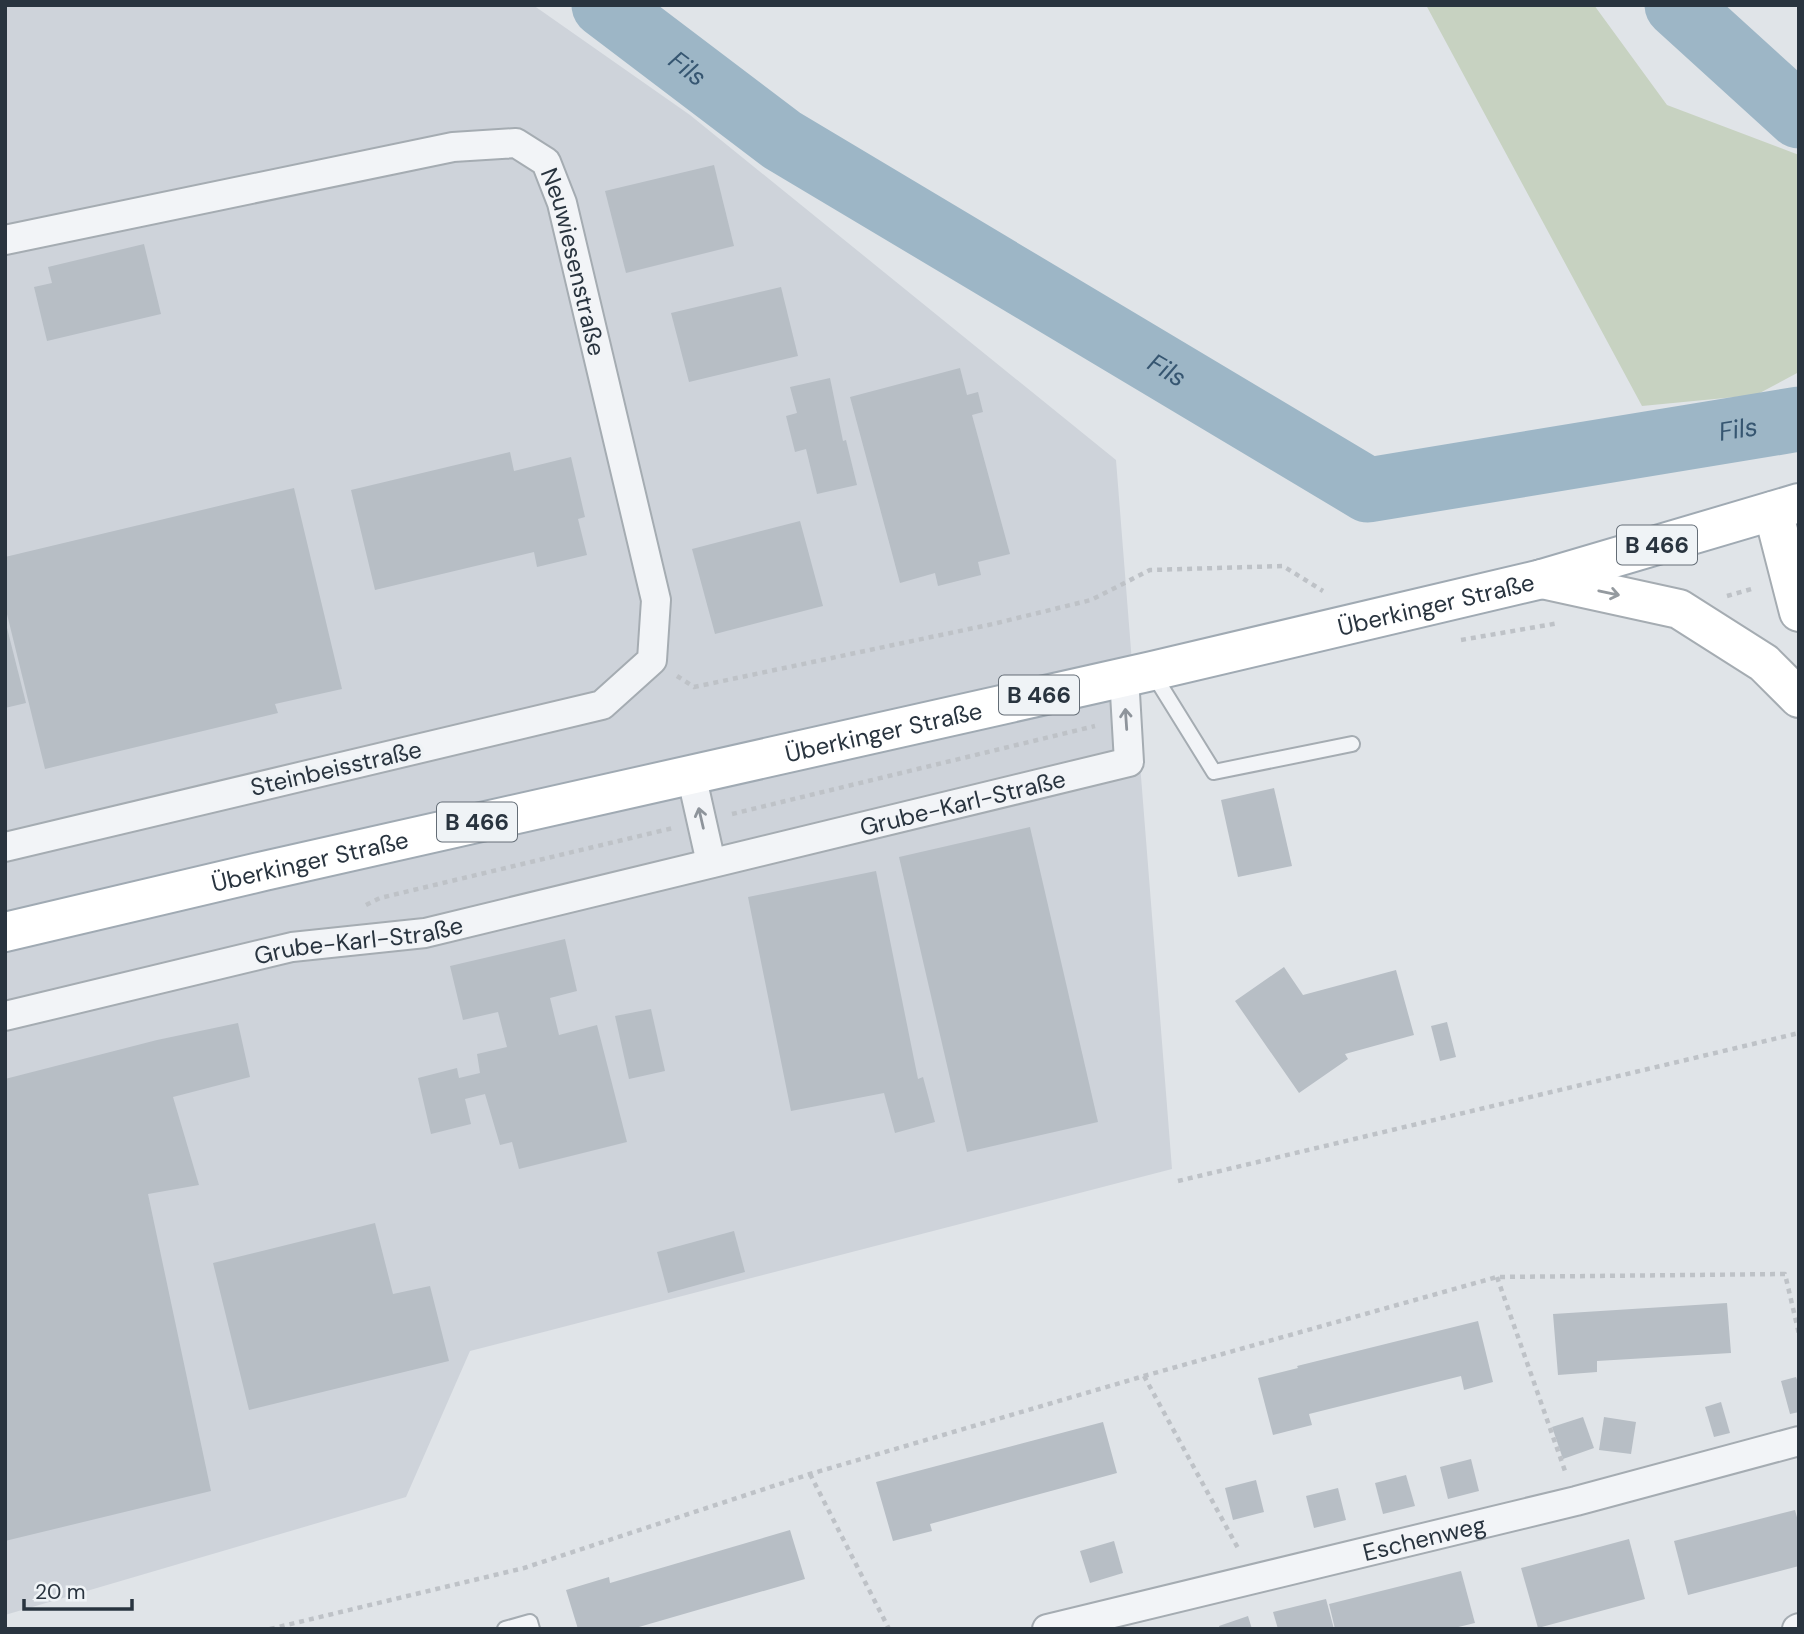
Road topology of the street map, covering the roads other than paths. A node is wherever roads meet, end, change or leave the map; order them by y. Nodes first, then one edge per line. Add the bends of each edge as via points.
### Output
1 (5, 240) edge
2 (1786, 507) edge
3 (1542, 579) junction
4 (1794, 595) edge
5 (652, 660) joint
6 (1138, 673) junction
7 (1799, 698) edge
8 (1352, 744) dead end
9 (691, 774) junction
10 (5, 847) edge
11 (710, 863) junction
12 (5, 932) edge
13 (5, 1016) edge
14 (1799, 1441) edge
15 (505, 1629) edge
16 (532, 1629) edge
17 (1048, 1629) edge

1 - 5 street, Neuwiesenstraße via 453,147 516,143 546,162 562,203 656,600
2 - 3 main road, Überkinger Straße / B 466
2 - 4 main road
3 - 6 main road, Überkinger Straße / B 466
3 -> 7 main road via 1679,609 1764,663
5 - 10 street, Steinbeisstraße via 602,705
6 - 8 lane via 1214,772
6 - 9 main road, Überkinger Straße / B 466
11 -> 6 street, Grube-Karl-Straße via 1129,762 1126,719
11 -> 9 street
9 - 12 main road, Überkinger Straße / B 466
11 - 13 street, Grube-Karl-Straße via 425,933 292,947
14 - 17 street, Eschenweg via 1576,1501
15 - 16 lane via 530,1622

